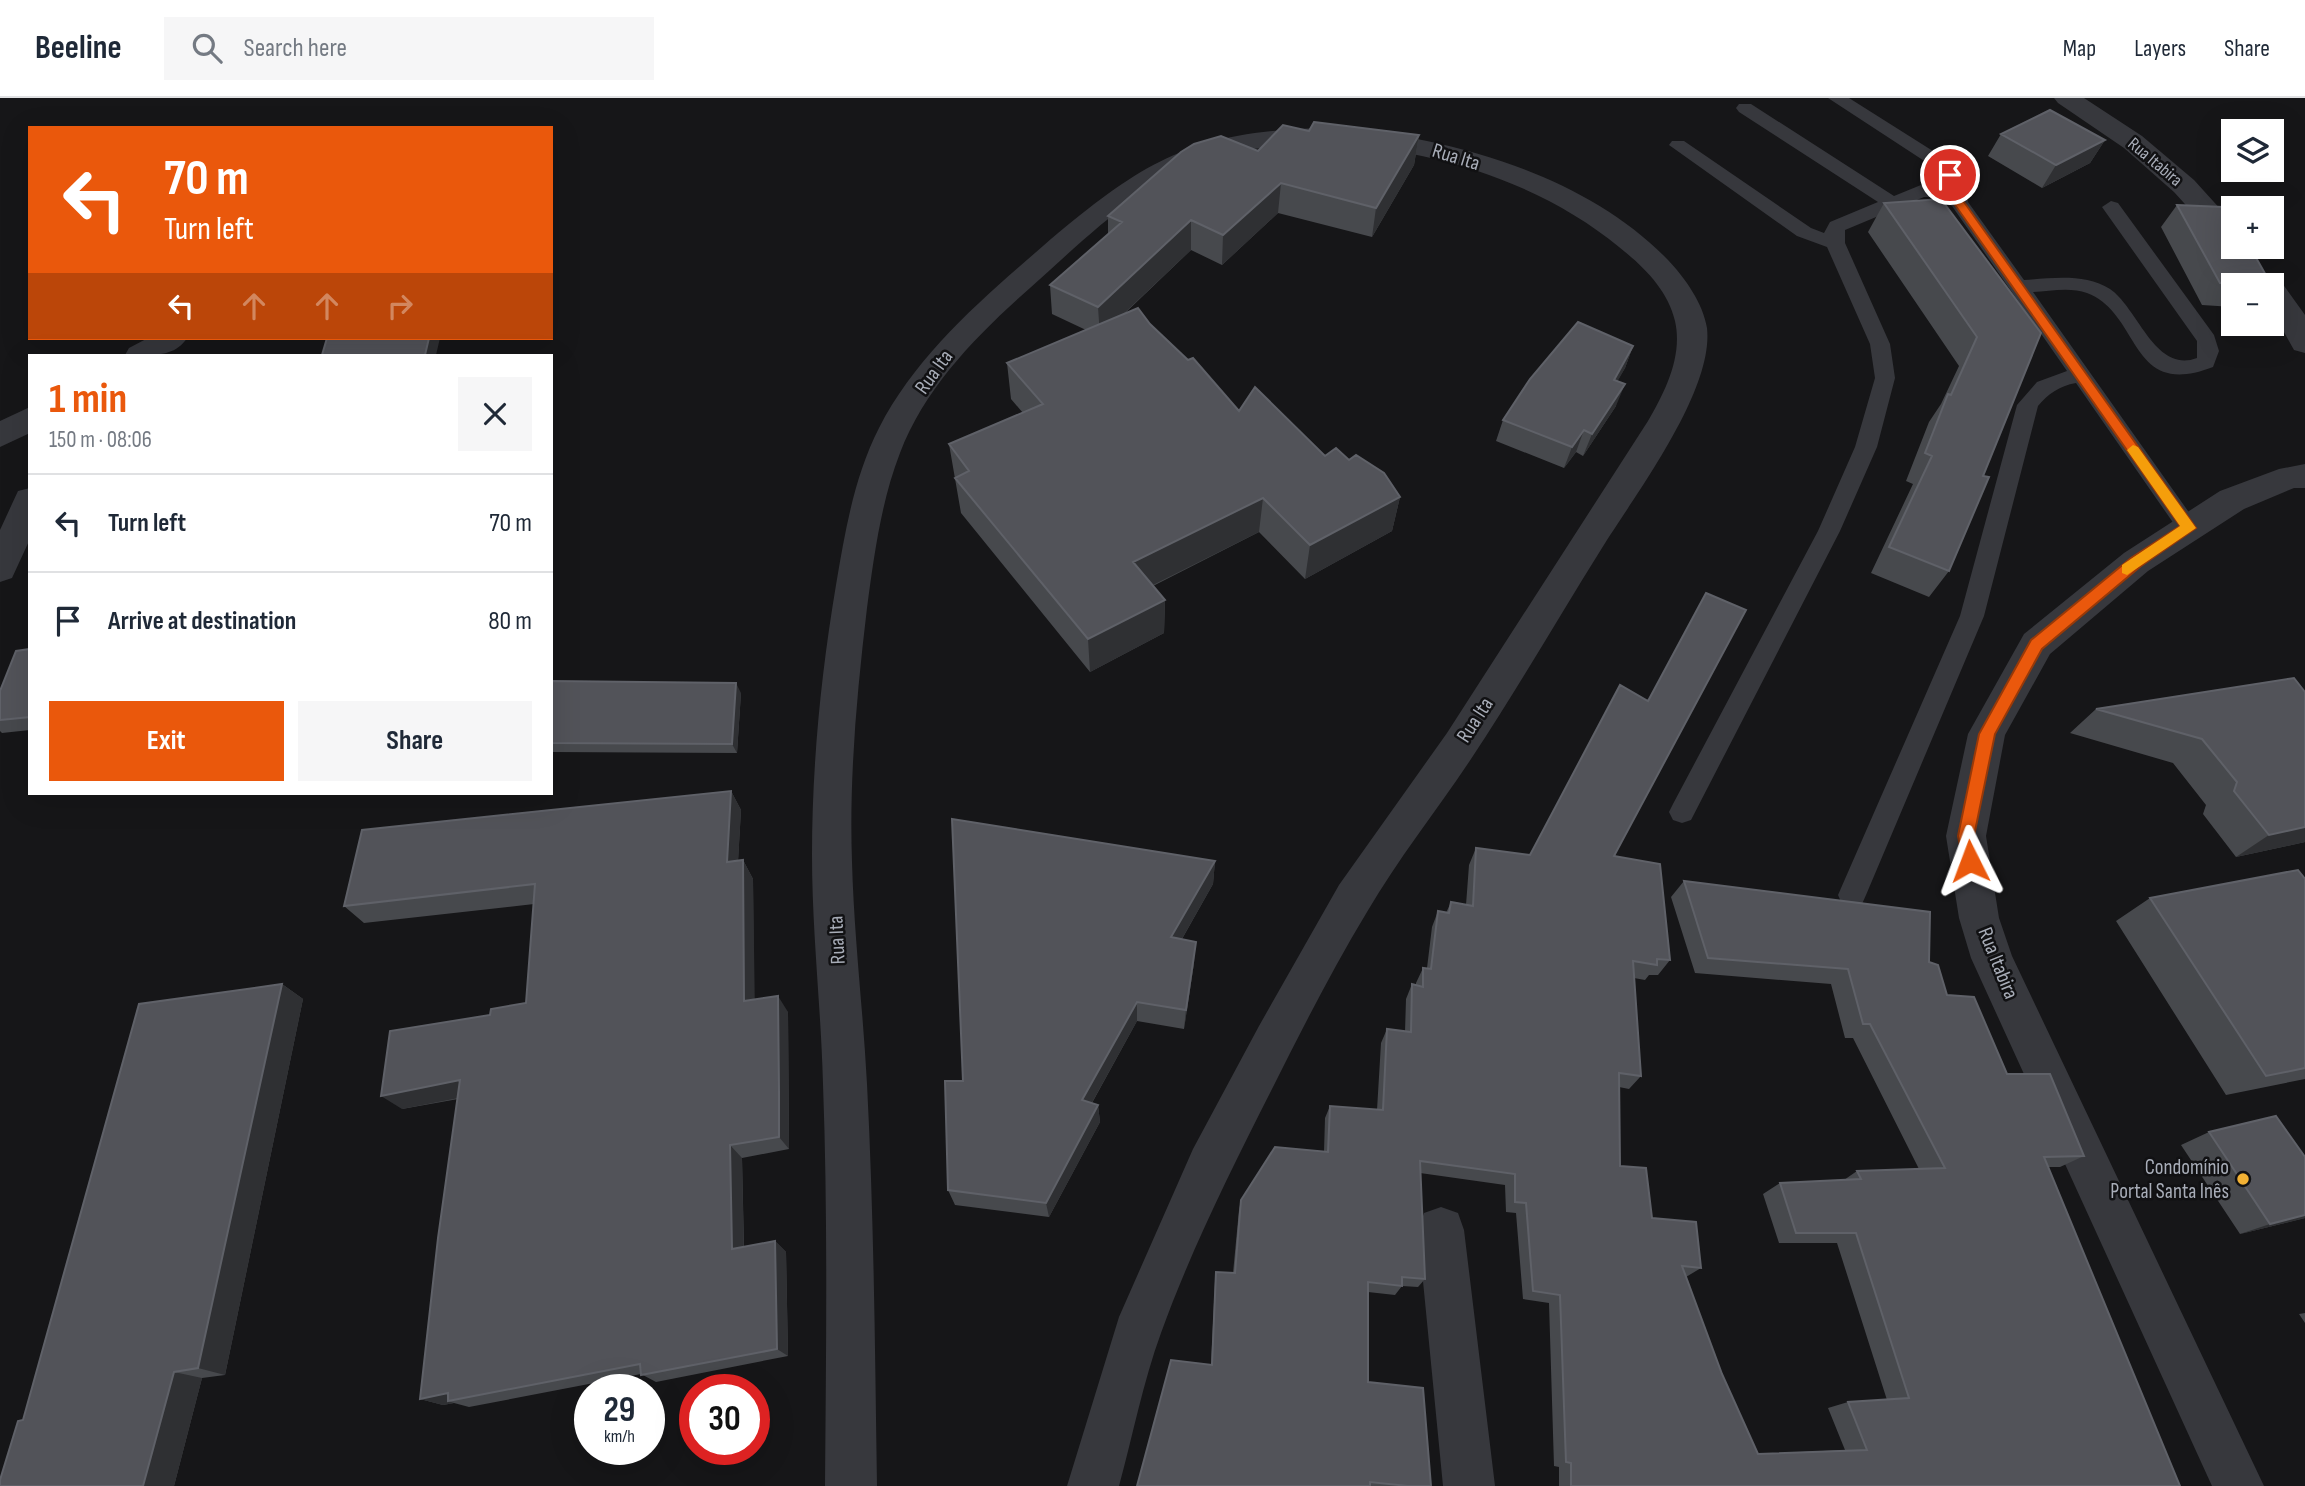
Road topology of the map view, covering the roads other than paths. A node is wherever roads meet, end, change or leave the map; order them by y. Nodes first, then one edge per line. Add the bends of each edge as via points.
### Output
1 (1837, 98) edge
2 (2067, 98) edge
3 (1745, 108) dead end
4 (1678, 145) dead end
5 (1958, 202) junction
6 (1892, 203) junction
7 (2111, 208) dead end
8 (1835, 243) junction
9 (2253, 265) edge
10 (2018, 287) junction
11 (168, 340) edge
12 (2305, 344) edge
13 (143, 354) edge
14 (2080, 374) junction
15 (28, 419) edge
16 (0, 436) edge
17 (2305, 476) edge
18 (28, 505) edge
19 (2189, 528) junction
20 (0, 569) edge
21 (1682, 812) dead end
22 (1852, 895) dead end
23 (1441, 1230) dead end
24 (851, 1486) edge
25 (1093, 1486) edge
26 (1469, 1486) edge
27 (2238, 1486) edge

1 - 5 lane via 1938,162 1958,188
2 - 9 street, Rua Itabira via 2133,142 2184,186
3 - 6 lane
4 - 8 lane via 1804,232
5 - 6 lane via 1931,189
5 - 10 lane
6 - 8 lane via 1837,226
7 - 10 lane via 2207,340 2206,362 2195,369 2176,368 2157,359 2115,303 2092,287
8 - 21 lane via 1880,344 1885,378 1866,447 1829,531
9 - 12 street, Rua Itabira
10 - 14 lane
11 - 13 street
14 - 19 lane
14 - 22 lane via 2054,380 2038,390 2028,405 1972,617
15 - 16 street
17 - 19 street, Rua Itabira via 2232,500
18 - 20 street
19 - 27 street, Rua Itabira via 2136,562 2036,645 1987,734 1966,836 1979,918 1992,958
23 - 26 street
24 - 25 street, Rua Ita via 851,1219 833,788 840,682 853,590 868,500 892,431 940,360 969,327 1124,194 1176,162 1211,148 1309,136 1398,141 1443,151 1584,208 1650,259 1680,296 1692,328 1689,368 1646,451 1460,744 1353,898 1274,1040 1209,1165 1136,1334

